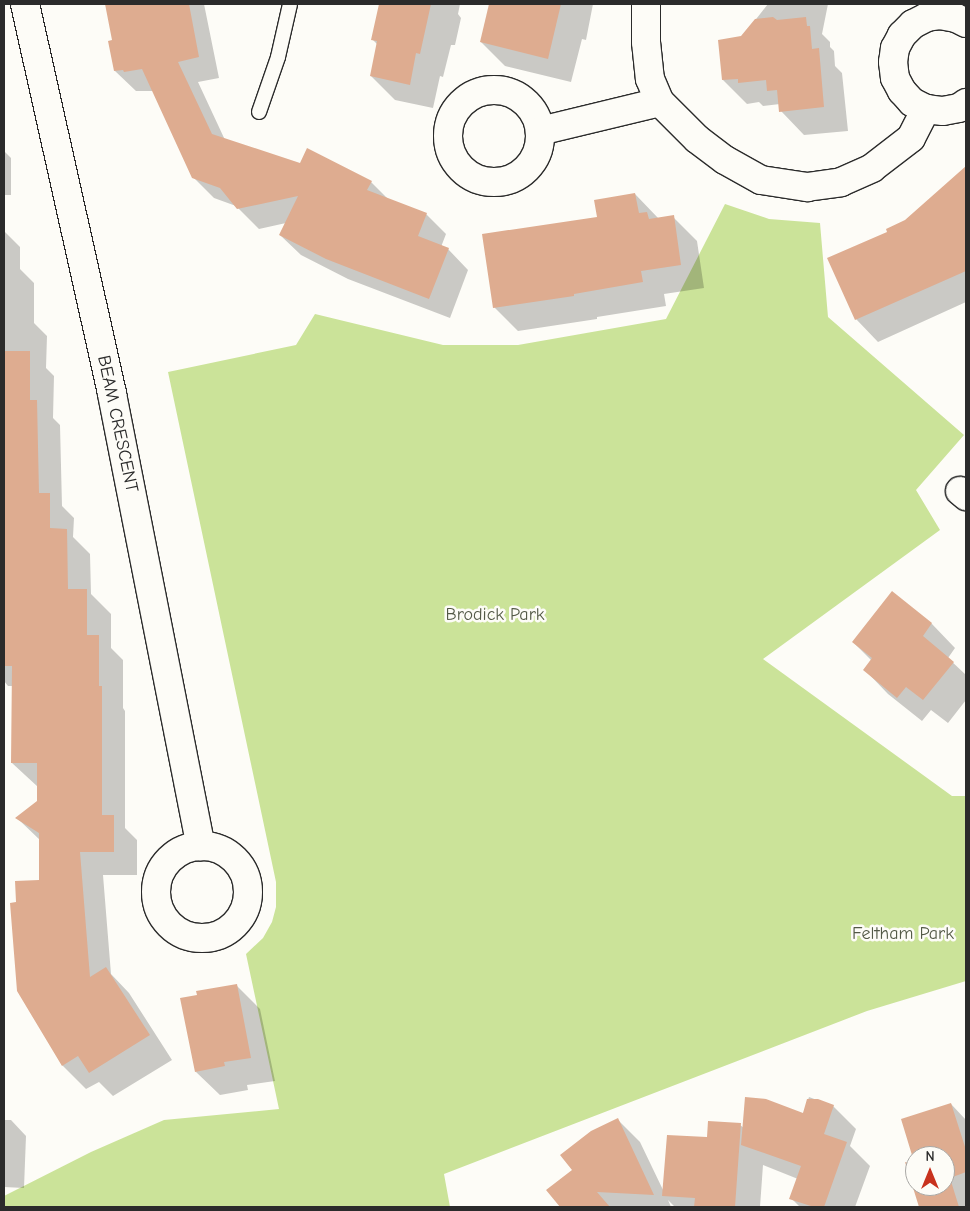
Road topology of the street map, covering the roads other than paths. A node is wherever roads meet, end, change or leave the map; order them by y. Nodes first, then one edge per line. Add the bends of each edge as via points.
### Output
1 (25, 4) edge
2 (290, 4) edge
3 (646, 4) edge
4 (966, 23) edge
5 (660, 102) junction
6 (966, 103) edge
7 (926, 109) junction
8 (259, 112) dead end
9 (540, 131) dead end
10 (200, 846) dead end

1 - 10 street, BEAM CRESCENT via 112,394
2 - 8 lane via 278,58
3 - 5 street via 650,79
4 - 7 street via 942,15 926,17 908,29 895,48 895,78 912,102
5 - 7 street via 697,139 725,160 761,180 807,187 842,182 872,168 911,138
5 - 9 street
6 - 7 street via 959,108 942,111

